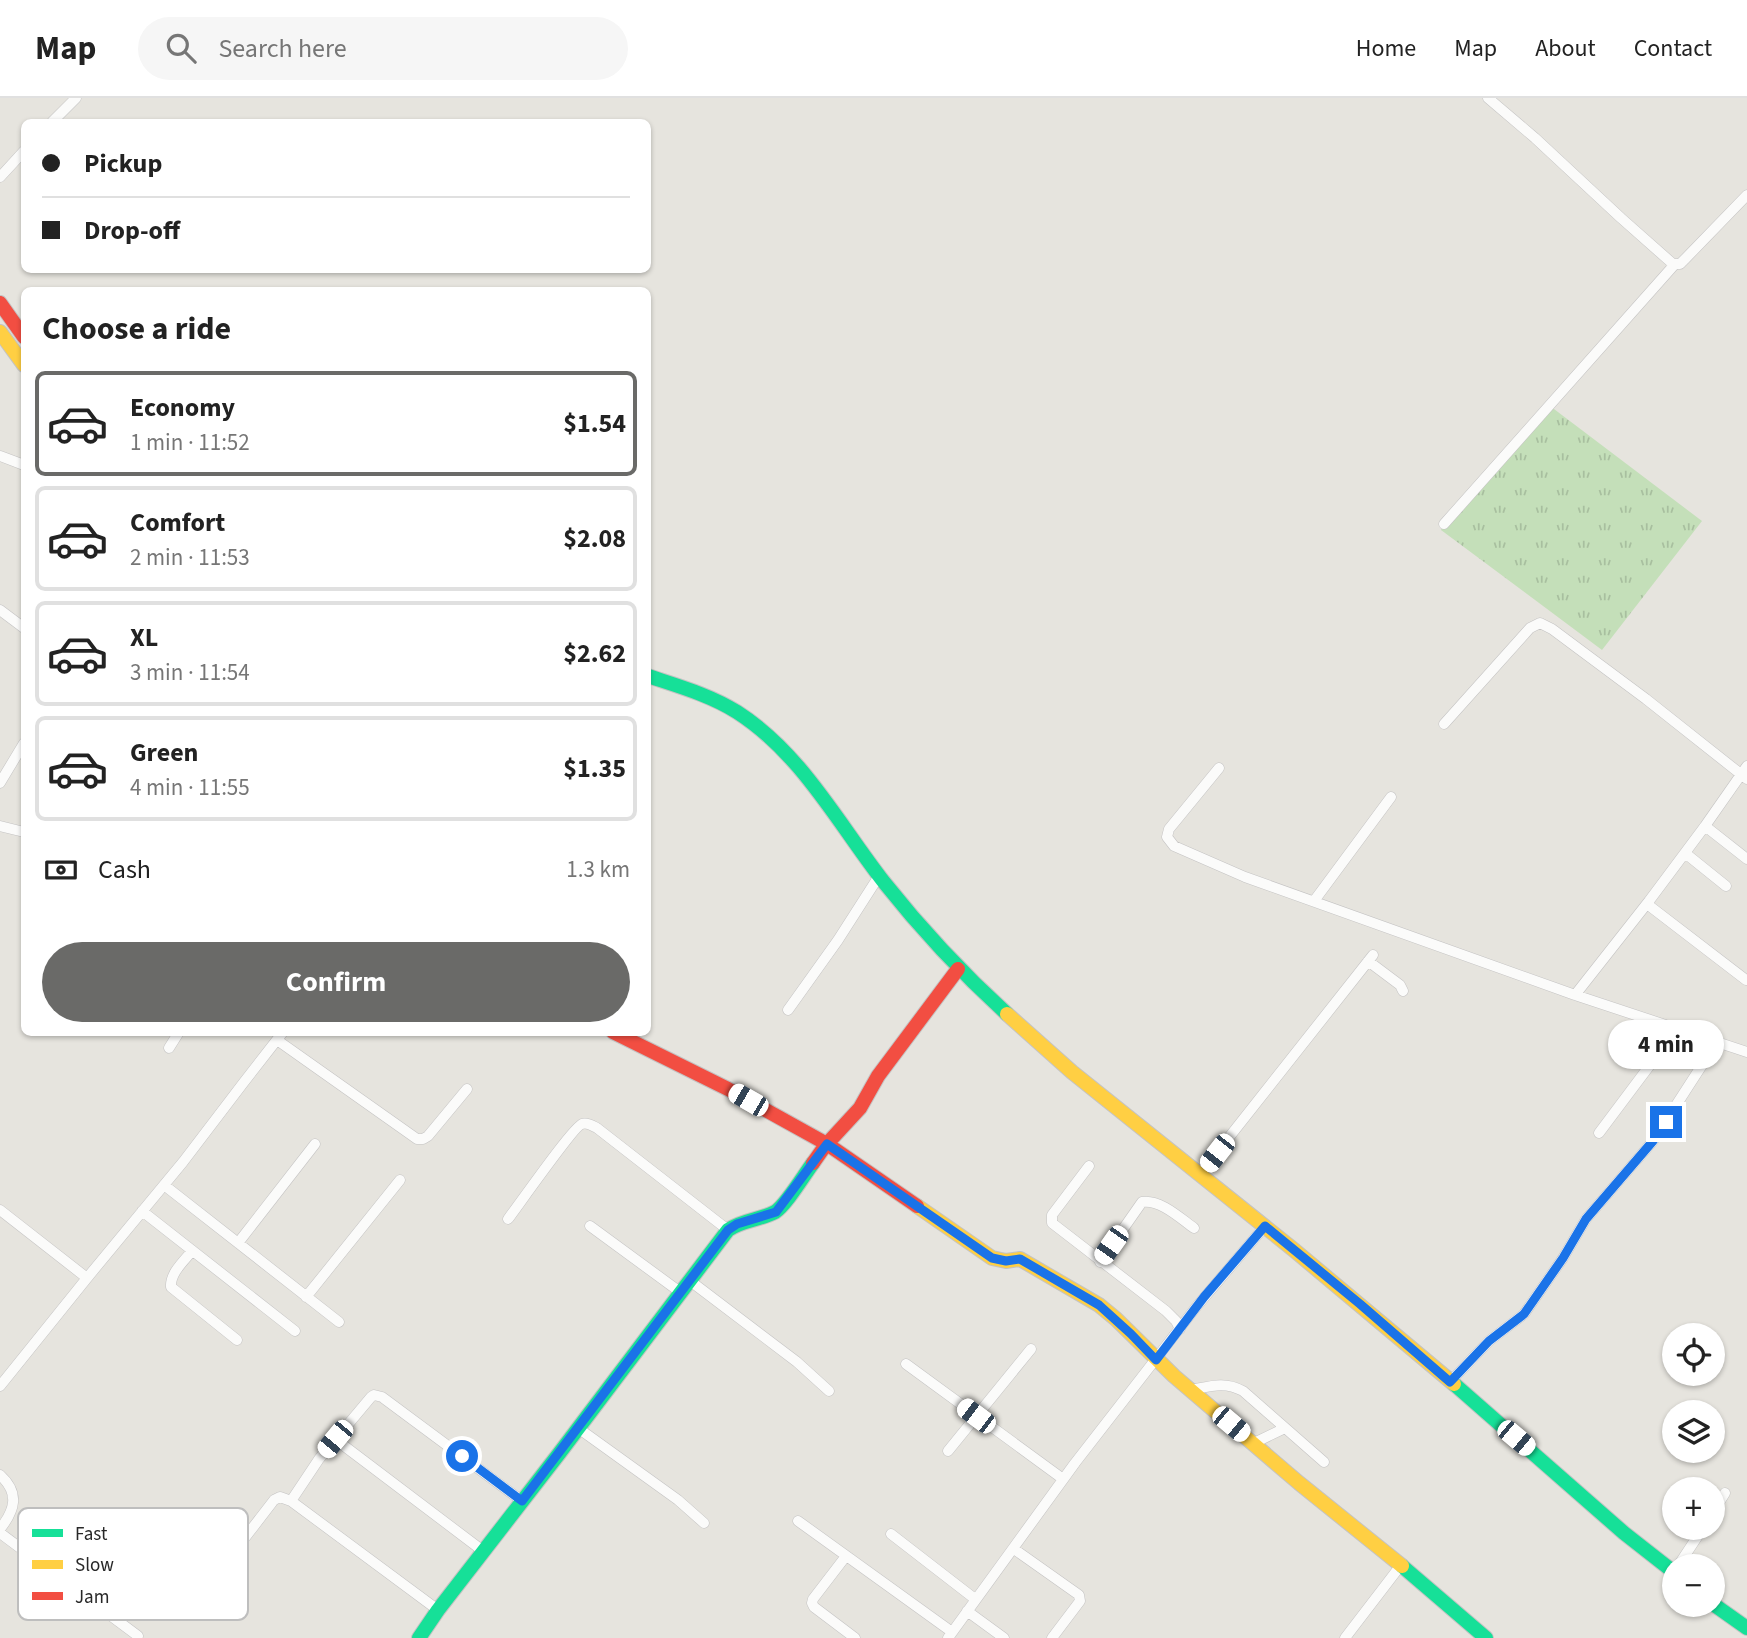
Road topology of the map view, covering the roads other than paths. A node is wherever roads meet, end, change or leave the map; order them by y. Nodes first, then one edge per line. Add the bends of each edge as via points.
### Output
1 (76, 98) edge
2 (1488, 98) edge
3 (55, 119) edge
4 (21, 154) edge
5 (0, 177) edge
6 (1747, 195) edge
7 (1675, 264) junction
8 (0, 303) edge
9 (0, 332) edge
10 (21, 333) edge
11 (21, 361) edge
12 (0, 456) edge
13 (21, 464) edge
14 (1444, 524) dead end
15 (0, 610) edge
16 (21, 626) edge
17 (651, 677) edge
18 (1444, 724) dead end
19 (21, 753) edge
20 (1219, 768) dead end
21 (1745, 773) edge
22 (0, 783) edge
23 (1391, 797) dead end
24 (0, 826) edge
25 (1705, 826) junction
26 (21, 831) edge
27 (1685, 853) junction
28 (1747, 859) edge
29 (879, 876) junction
30 (1726, 886) dead end
31 (1314, 901) junction
32 (1647, 904) junction
33 (958, 968) junction
34 (1746, 980) edge
35 (1403, 991) dead end
36 (1575, 995) junction
37 (788, 1010) dead end
38 (1677, 1029) junction
39 (176, 1036) edge
40 (621, 1036) edge
41 (280, 1037) edge
42 (169, 1048) dead end
43 (1747, 1052) edge
44 (1704, 1062) dead end
45 (467, 1089) dead end
46 (1599, 1133) dead end
47 (315, 1144) dead end
48 (827, 1144) junction
49 (1089, 1166) dead end
50 (1200, 1174) junction
51 (400, 1180) dead end
52 (163, 1185) junction
53 (0, 1210) edge
54 (142, 1211) junction
55 (508, 1219) dead end
56 (590, 1226) dead end
57 (1265, 1226) junction
58 (1194, 1228) dead end
59 (728, 1230) junction
60 (238, 1243) junction
61 (192, 1251) junction
62 (1100, 1262) junction
63 (87, 1278) junction
64 (689, 1280) junction
65 (680, 1292) junction
66 (306, 1297) junction
67 (339, 1322) dead end
68 (1180, 1329) junction
69 (295, 1331) dead end
70 (237, 1340) dead end
71 (1031, 1349) dead end
72 (1156, 1360) junction
73 (905, 1364) dead end
74 (1450, 1382) junction
75 (0, 1386) edge
76 (1191, 1390) junction
77 (829, 1391) dead end
78 (976, 1416) junction
79 (578, 1428) junction
80 (1285, 1428) junction
81 (335, 1439) junction
82 (1254, 1443) junction
83 (948, 1451) dead end
84 (1324, 1462) dead end
85 (0, 1475) edge
86 (1063, 1479) junction
87 (291, 1501) junction
88 (522, 1501) junction
89 (798, 1521) dead end
90 (704, 1523) dead end
91 (0, 1531) edge
92 (248, 1534) edge
93 (891, 1534) dead end
94 (18, 1545) edge
95 (1014, 1549) junction
96 (483, 1551) junction
97 (846, 1556) junction
98 (1662, 1560) edge
99 (1401, 1565) junction
100 (975, 1599) junction
101 (438, 1610) junction
102 (967, 1611) junction
103 (1725, 1612) edge
104 (117, 1620) edge
105 (1747, 1628) edge
106 (950, 1635) edge
107 (138, 1636) dead end
108 (419, 1638) edge
109 (855, 1638) edge
110 (1004, 1638) edge
111 (1052, 1638) edge
112 (1345, 1638) edge
113 (1486, 1638) edge

1 - 3 street
2 - 7 street
4 - 5 street
6 - 7 street
7 - 14 street
8 - 10 street
9 - 11 street
12 - 13 street
15 - 16 street
17 - 29 street via 723,704 765,733 797,765
18 - 21 street via 1539,623
19 - 22 street
20 - 31 street via 1171,824 1169,842 1245,877
21 - 25 street
23 - 31 street
24 - 26 street
25 - 27 street
25 - 28 street
27 - 30 street
27 - 32 street
29 - 33 street
29 - 37 street
31 - 36 street
32 - 34 street
32 - 36 street
33 - 48 street via 878,1076 860,1108
33 - 50 street via 1067,1068
35 - 50 street via 1371,958
36 - 38 street
38 - 43 street
38 - 46 street
39 - 42 street
40 - 48 street via 728,1088
41 - 45 street via 417,1139 428,1136
41 - 52 street
44 - 74 street via 1653,1141 1586,1219 1524,1314 1489,1341
47 - 60 street
48 - 59 street via 776,1212
48 - 72 street via 992,1258 1020,1259 1094,1301
49 - 62 street via 1051,1220
50 - 57 street
51 - 66 street
52 - 54 street
52 - 60 street
53 - 63 street
54 - 61 street
54 - 63 street
55 - 59 street via 583,1123 597,1128
56 - 65 street
57 - 68 street
57 - 74 street
58 - 62 street via 1150,1201 1142,1202
59 - 64 street
60 - 66 street
61 - 69 street
61 - 70 street via 172,1276 171,1287
62 - 68 street via 1166,1311
63 - 75 street
64 - 65 street
64 - 77 street
65 - 79 street
66 - 67 street
68 - 72 street
71 - 78 street
72 - 76 street
72 - 86 street
73 - 78 street
74 - 98 street via 1618,1528
76 - 80 street via 1234,1386
76 - 82 street
78 - 83 street
78 - 86 street
79 - 88 street
79 - 90 street
80 - 82 street
80 - 84 street
81 - 87 street
81 - 88 street via 371,1397 379,1395
81 - 96 street
82 - 99 street
85 - 91 street via 14,1502
86 - 95 street
87 - 92 street via 274,1500
87 - 101 street
88 - 96 street
89 - 97 street
91 - 94 street
93 - 100 street
95 - 100 street
95 - 111 street via 1079,1595 1080,1601
96 - 101 street
97 - 106 street
97 - 109 street via 811,1603
99 - 112 street
99 - 113 street
100 - 102 street
101 - 108 street
102 - 106 street
102 - 110 street
103 - 105 street
104 - 107 street

